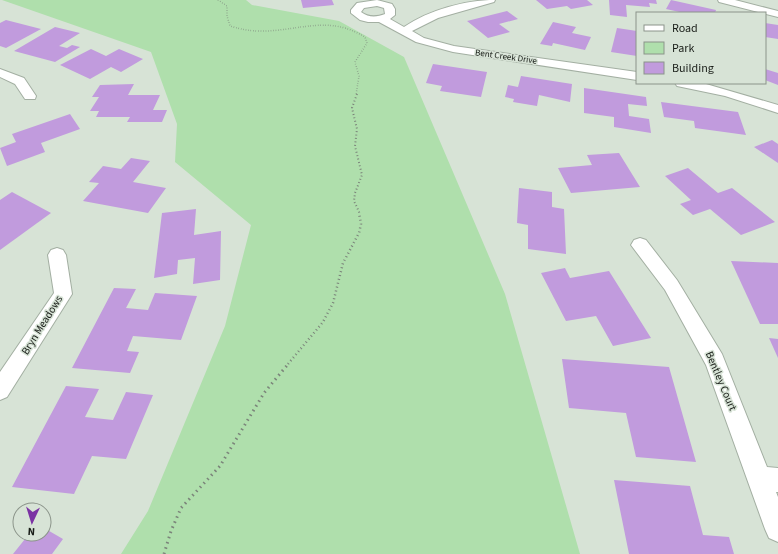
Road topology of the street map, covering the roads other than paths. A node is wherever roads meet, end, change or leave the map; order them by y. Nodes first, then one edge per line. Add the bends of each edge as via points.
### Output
1 (490, 0) edge
2 (723, 0) edge
3 (365, 2) edge
4 (778, 14) edge
5 (381, 19) junction
6 (404, 32) junction
7 (0, 74) edge
8 (636, 76) edge
9 (686, 84) edge
10 (30, 96) dead end
11 (778, 109) edge
12 (640, 245) dead end
13 (57, 255) dead end
14 (0, 390) edge
15 (769, 480) edge
16 (778, 529) edge

1 - 6 street via 425,20
2 - 4 street
3 - 5 street via 356,10 358,16
3 - 5 street via 383,4 390,8 390,14
5 - 6 street, Bent Creek Drive
6 - 8 street, Bent Creek Drive via 420,40 453,49
7 - 10 street via 20,80
9 - 11 street
12 - 15 street, Bentley Court via 671,285 715,361
13 - 14 street, Bryn Meadows via 63,294
15 - 16 street, Bentley Court

